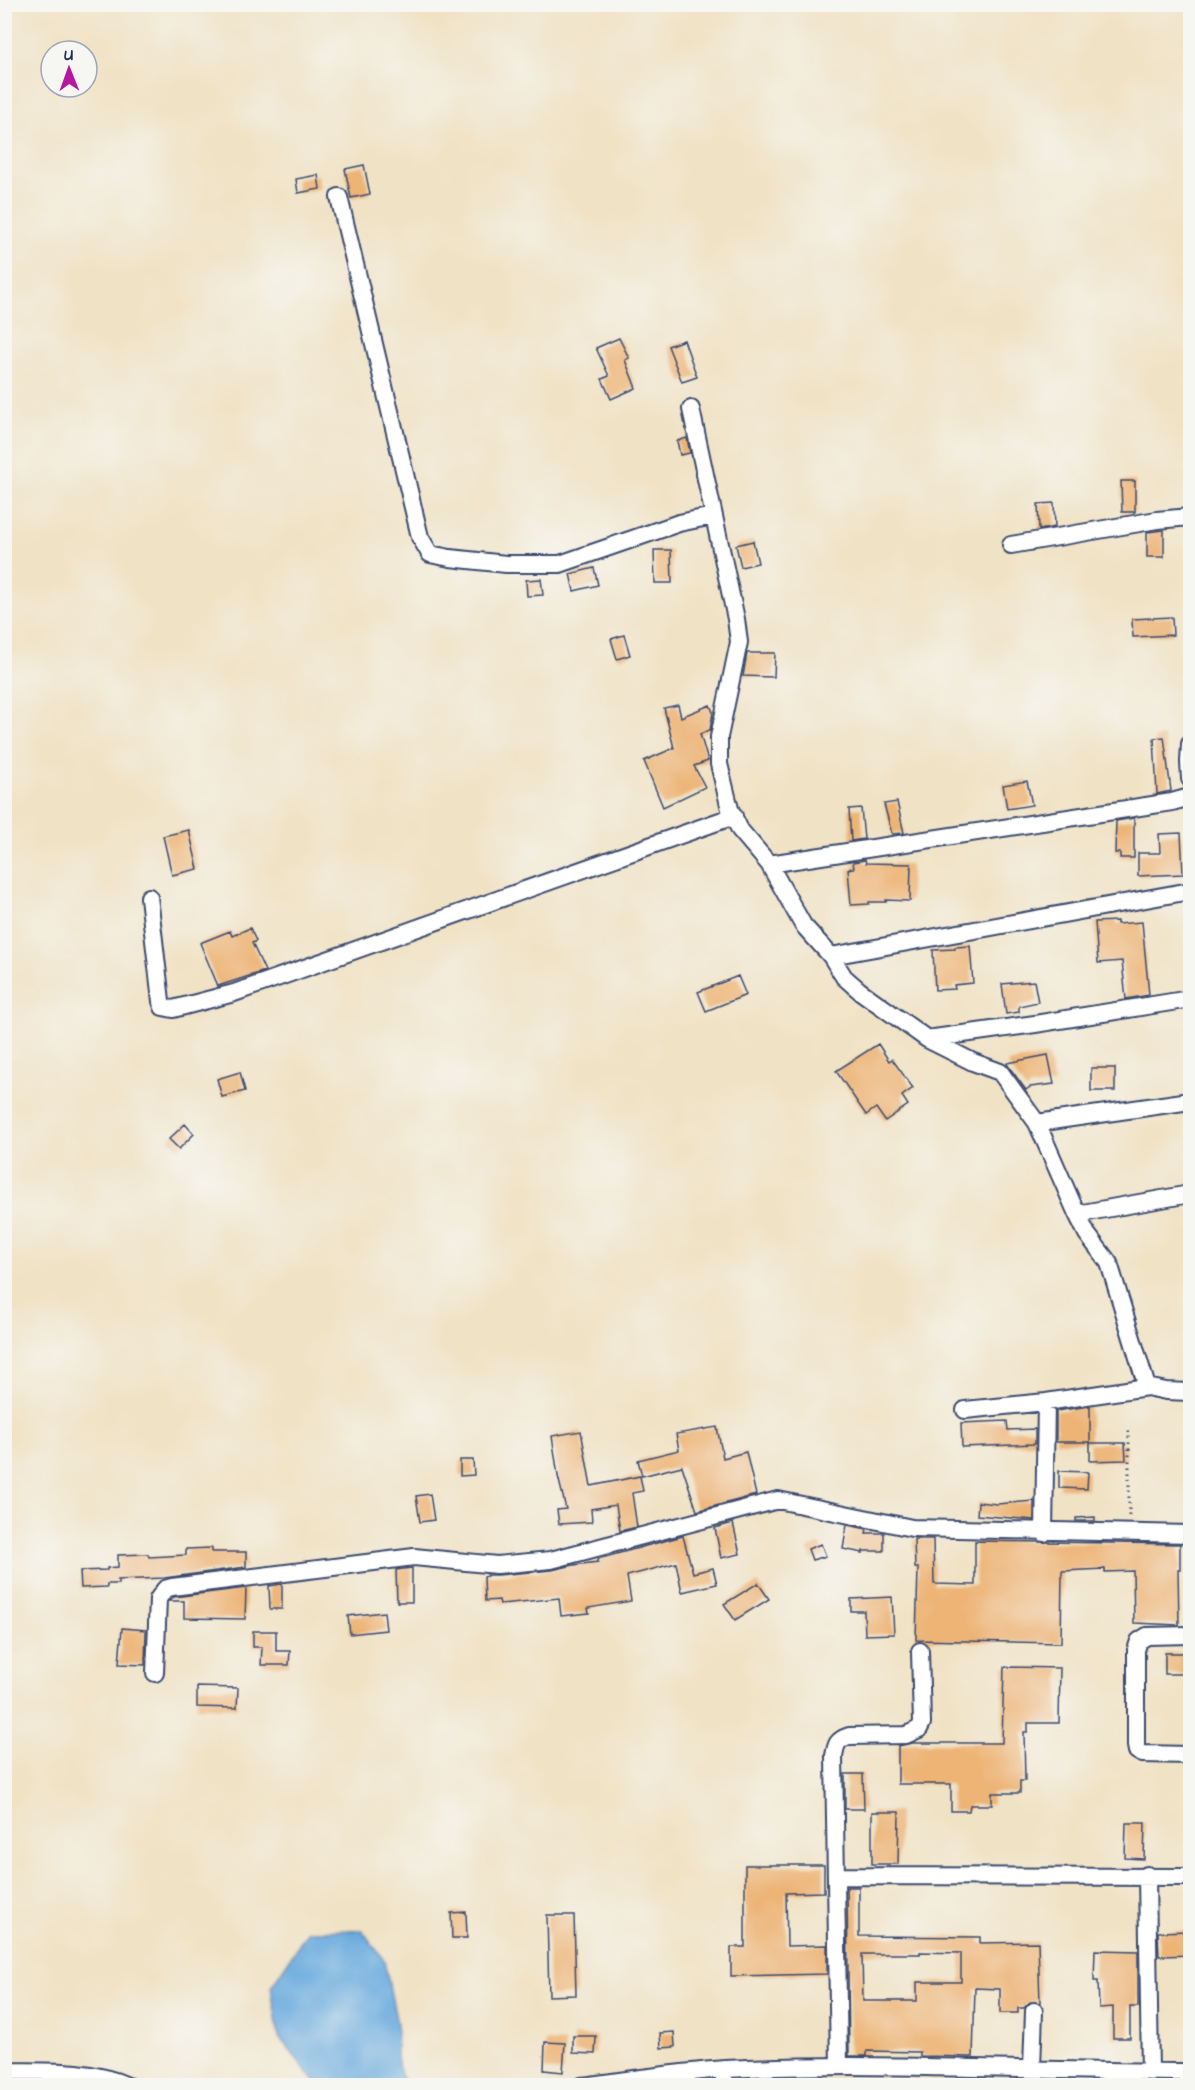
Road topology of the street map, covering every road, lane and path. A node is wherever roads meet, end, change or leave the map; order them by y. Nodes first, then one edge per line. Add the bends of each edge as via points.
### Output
1 (339, 197) dead end
2 (691, 409) dead end
3 (713, 516) junction
4 (1191, 517) edge
5 (1011, 546) dead end
6 (1191, 744) edge
7 (1191, 779) edge
8 (1191, 797) edge
9 (734, 816) junction
10 (769, 864) junction
11 (1191, 891) edge
12 (149, 897) dead end
13 (831, 956) junction
14 (1191, 999) edge
15 (927, 1039) junction
16 (1191, 1101) edge
17 (1037, 1123) junction
18 (1191, 1194) edge
19 (1077, 1214) junction
20 (1148, 1387) junction
21 (1191, 1392) edge
22 (1046, 1402) junction
23 (965, 1410) dead end
24 (1129, 1429) dead end
25 (1044, 1533) junction
26 (1129, 1533) junction
27 (1191, 1534) edge
28 (1191, 1635) edge
29 (920, 1651) dead end
30 (155, 1673) dead end
31 (1191, 1755) edge
32 (1147, 1875) junction
33 (836, 1876) junction
34 (1191, 1877) edge
35 (1034, 2011) dead end
36 (839, 2066) junction
37 (1032, 2068) junction
38 (4, 2071) edge
39 (1150, 2072) junction
40 (1191, 2072) edge
41 (724, 2077) edge
42 (1120, 2079) edge
43 (128, 2085) edge
44 (581, 2085) edge

1 - 3 street via 420,537 430,554 506,564 560,564 679,523
2 - 3 street
3 - 9 street via 739,642 719,746 722,783
4 - 5 street
6 - 7 street
8 - 10 street
9 - 10 street via 740,830
9 - 12 street via 234,993 173,1009 163,1007 161,1001
10 - 13 street via 803,925
11 - 13 street
13 - 15 street via 844,977 860,991
14 - 15 street
15 - 17 street via 1000,1072
16 - 17 street
17 - 19 street
18 - 19 street
19 - 20 street via 1109,1263
20 - 21 street
20 - 22 street
22 - 23 street
22 - 25 street
24 - 26 path
25 - 26 street
25 - 30 street via 901,1527 778,1500 551,1560 497,1565 414,1557 172,1587 165,1589 158,1599
26 - 27 street
28 - 31 street via 1148,1636 1139,1641 1136,1746 1142,1754
29 - 33 street via 919,1729 906,1735 849,1736 836,1745
32 - 33 street
32 - 34 street
32 - 39 street
33 - 36 street
35 - 37 street
36 - 37 street
36 - 41 street
37 - 42 street
38 - 43 street via 90,2074
39 - 40 street
39 - 42 street
41 - 44 street

